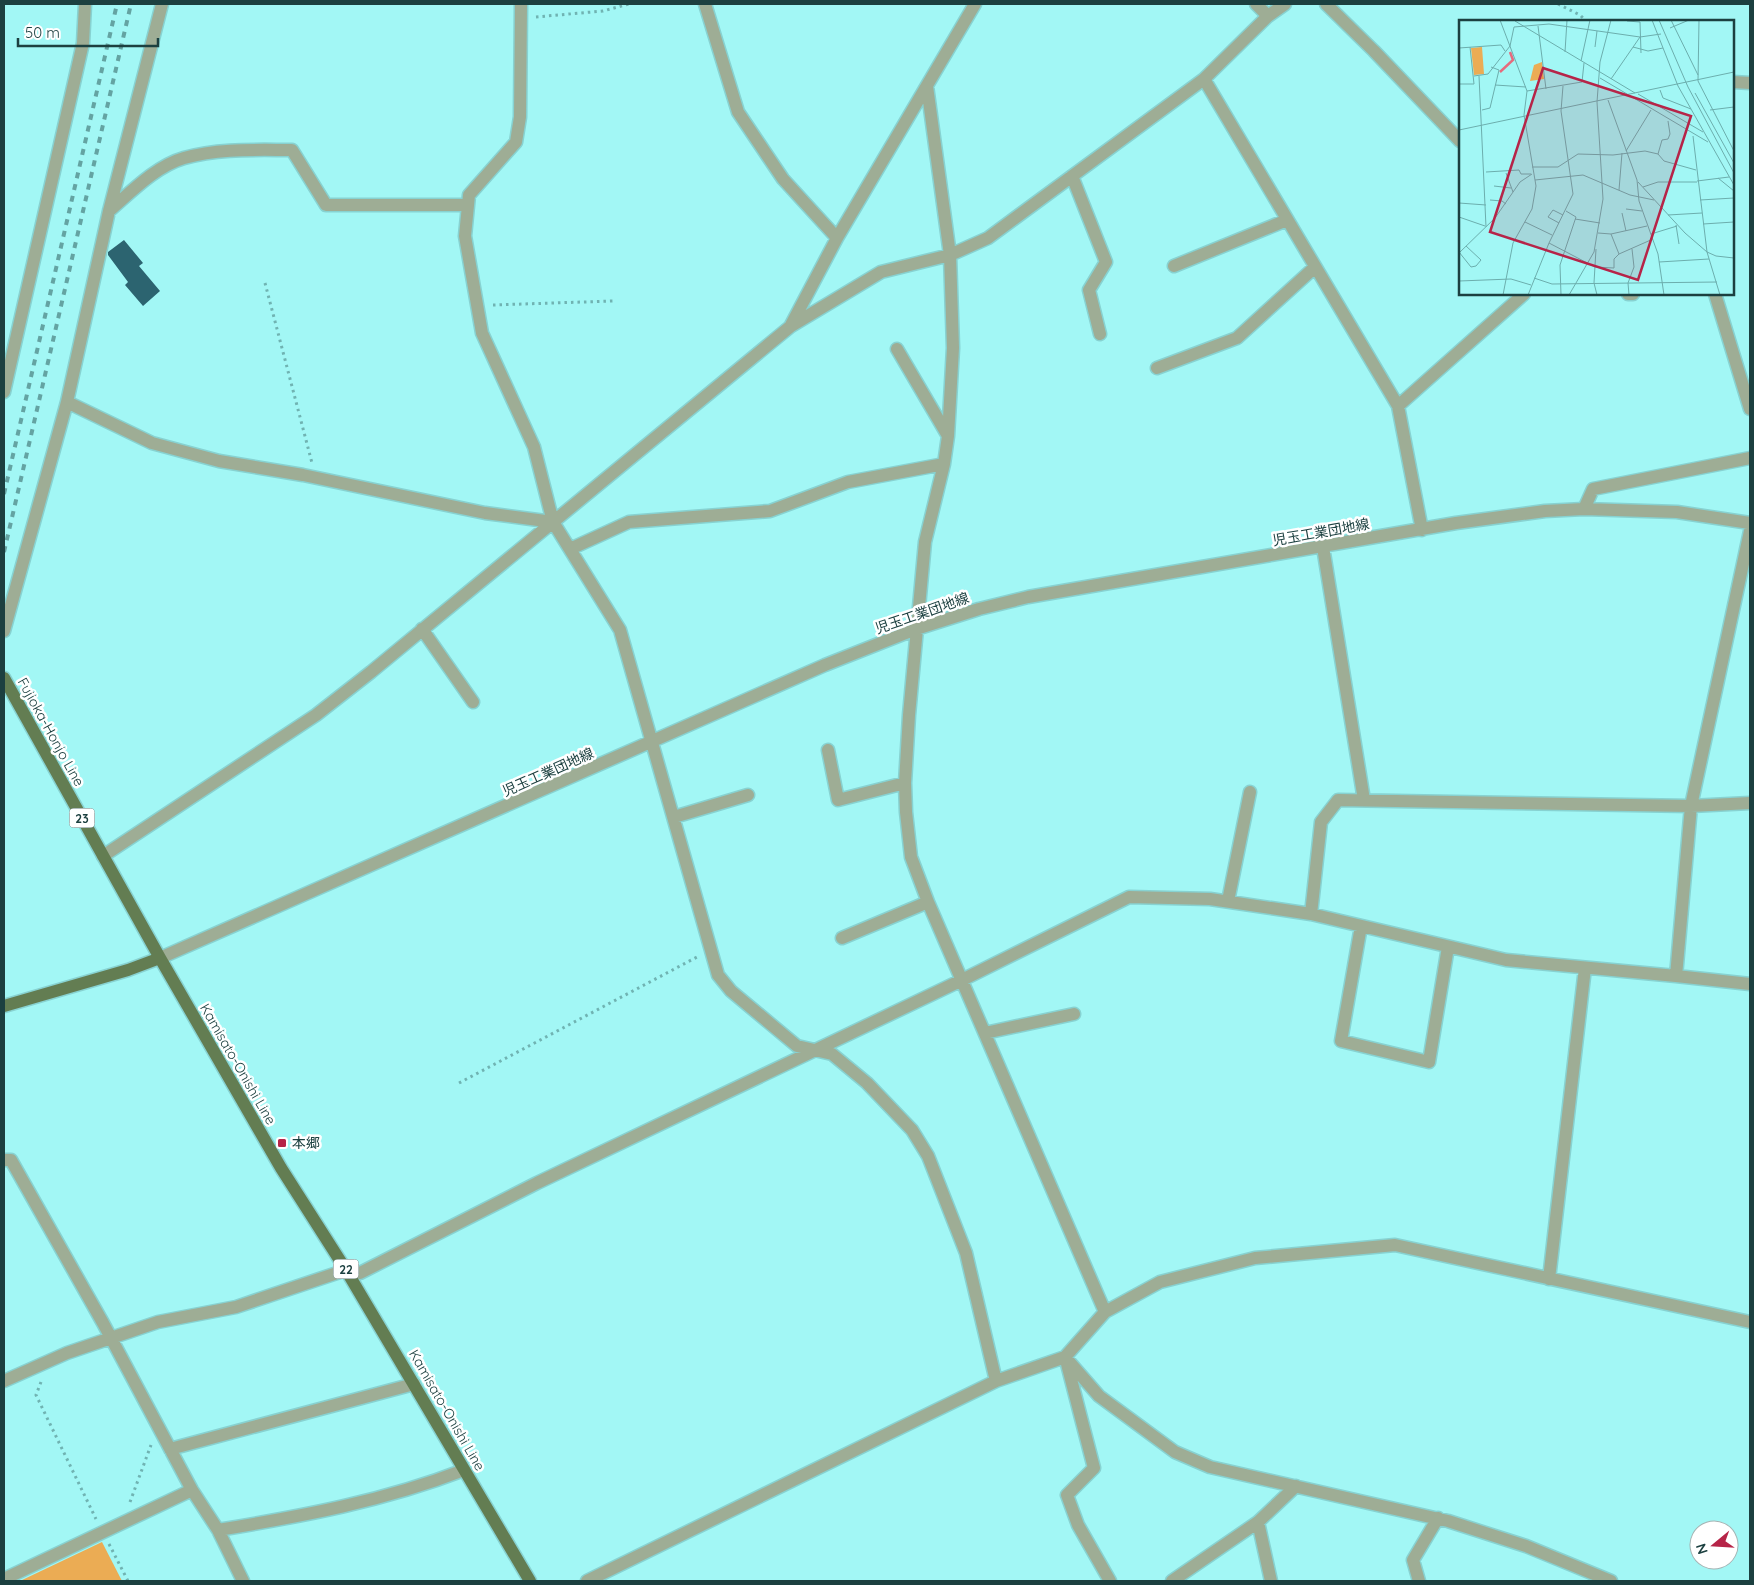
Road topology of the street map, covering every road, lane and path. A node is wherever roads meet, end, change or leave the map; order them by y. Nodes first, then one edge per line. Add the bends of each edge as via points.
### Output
1 (85, 4) edge
2 (162, 4) edge
3 (521, 4) edge
4 (629, 4) edge
5 (705, 4) edge
6 (975, 4) edge
7 (1256, 4) edge
8 (1285, 4) edge
9 (1326, 4) edge
10 (1558, 4) edge
11 (1268, 16) junction
12 (521, 18) junction
13 (1585, 20) edge
14 (1204, 79) junction
15 (1734, 82) edge
16 (1750, 84) edge
17 (927, 86) junction
18 (1459, 140) edge
19 (1072, 176) junction
20 (468, 205) junction
21 (109, 211) junction
22 (1288, 220) junction
23 (837, 238) junction
24 (950, 255) junction
25 (1174, 266) dead end
26 (1315, 267) junction
27 (265, 283) dead end
28 (1523, 295) edge
29 (1715, 295) edge
30 (613, 301) dead end
31 (477, 306) junction
32 (791, 326) junction
33 (1100, 334) dead end
34 (897, 349) dead end
35 (1156, 368) dead end
36 (4, 392) edge
37 (67, 402) junction
38 (1398, 406) junction
39 (1750, 409) edge
40 (948, 436) junction
41 (1750, 458) edge
42 (944, 464) junction
43 (316, 478) junction
44 (1584, 509) junction
45 (553, 522) junction
46 (1750, 523) edge
47 (1422, 530) junction
48 (1750, 531) edge
49 (1323, 547) junction
50 (570, 549) junction
51 (422, 629) junction
52 (916, 629) junction
53 (4, 631) edge
54 (4, 678) edge
55 (473, 702) dead end
56 (652, 743) junction
57 (828, 750) dead end
58 (905, 783) junction
59 (1250, 792) dead end
60 (748, 795) dead end
61 (1364, 800) junction
62 (1750, 803) edge
63 (1690, 806) junction
64 (674, 818) junction
65 (103, 856) junction
66 (1228, 901) junction
67 (928, 902) junction
68 (1310, 914) junction
69 (1361, 926) junction
70 (842, 938) dead end
71 (1448, 947) junction
72 (711, 949) junction
73 (160, 958) junction
74 (1585, 968) junction
75 (1676, 976) junction
76 (962, 980) junction
77 (1750, 984) edge
78 (4, 1006) edge
79 (1074, 1014) dead end
80 (985, 1033) junction
81 (815, 1050) junction
82 (460, 1083) dead end
83 (4, 1160) edge
84 (346, 1270) junction
85 (1549, 1278) junction
86 (1105, 1312) junction
87 (1750, 1322) edge
88 (111, 1338) junction
89 (1065, 1357) junction
90 (48, 1379) dead end
91 (4, 1381) edge
92 (996, 1381) junction
93 (414, 1384) junction
94 (152, 1442) dead end
95 (170, 1449) junction
96 (464, 1470) junction
97 (1296, 1486) junction
98 (192, 1490) junction
99 (127, 1510) dead end
100 (1438, 1518) junction
101 (1258, 1522) junction
102 (100, 1528) junction
103 (218, 1530) junction
104 (4, 1579) edge
105 (128, 1581) edge
106 (243, 1581) edge
107 (530, 1581) edge
108 (587, 1581) edge
109 (1110, 1581) edge
110 (1172, 1581) edge
111 (1271, 1581) edge
112 (1419, 1581) edge
113 (1611, 1581) edge

1 - 36 street via 83,43
2 - 21 street
3 - 12 street
4 - 12 path via 603,11
5 - 23 street via 738,112 783,178
6 - 17 street
7 - 11 street
8 - 11 street
9 - 18 street
10 - 13 path via 1580,14
11 - 14 street
12 - 20 street via 520,117 516,142 469,195
14 - 19 street
14 - 22 street
15 - 16 street
17 - 23 street
17 - 24 street
19 - 24 street via 988,238
19 - 33 street via 1106,262 1089,290
20 - 21 street via 326,205 292,150 236,150 183,158 153,174
20 - 31 street via 465,236
21 - 37 street
22 - 25 street
22 - 26 street
23 - 32 street
24 - 32 street via 880,272
24 - 40 street via 952,348
26 - 35 street via 1237,338
26 - 38 street
27 - 43 path
28 - 38 street
29 - 39 street
30 - 31 path
31 - 45 street via 482,332 534,447
32 - 45 street
34 - 40 street
37 - 43 street via 152,443 219,461
37 - 53 street
38 - 47 street
40 - 42 street
41 - 44 street via 1593,489
42 - 50 street via 848,482 770,511 629,522
42 - 52 street via 925,542
43 - 45 street via 485,513
44 - 46 street, 児玉工業団地線 via 1677,512
44 - 47 street, 児玉工業団地線 via 1545,511
45 - 50 street
45 - 51 street
47 - 49 street, 児玉工業団地線
48 - 63 street
49 - 52 street, 児玉工業団地線 via 1028,597
49 - 61 street
50 - 56 street via 620,630
51 - 55 street
51 - 65 street via 316,715
52 - 56 street, 児玉工業団地線 via 825,665
52 - 58 street
54 - 65 main road, Fujioka-Honjo Line / 23
56 - 64 street
56 - 73 street, 児玉工業団地線
57 - 58 street via 838,800
58 - 67 street via 912,857
59 - 66 street
60 - 64 street
61 - 63 street
61 - 68 street via 1338,800 1321,822
62 - 63 street
63 - 75 street
64 - 72 street
65 - 73 main road, Fujioka-Honjo Line / 23
66 - 68 street
66 - 76 street via 1129,897
67 - 70 street
67 - 76 street
68 - 69 street
69 - 71 street
69 - 71 street via 1341,1041 1429,1062
71 - 74 street via 1506,960
72 - 81 street via 718,976 731,991 797,1046
72 - 82 path
73 - 78 main road
73 - 84 main road, Kamisato-Onishi Line / 22 via 281,1168
74 - 75 street
74 - 85 street
75 - 77 street
76 - 80 street
76 - 81 street
79 - 80 street
80 - 86 street
81 - 84 street via 537,1183 360,1273
81 - 92 street via 832,1054 867,1083 912,1130 928,1156 966,1254
83 - 88 street via 11,1160
84 - 88 street via 236,1307 158,1322
84 - 93 main road, Kamisato-Onishi Line / 22
85 - 86 street via 1395,1244 1255,1258 1160,1282
85 - 87 street
86 - 89 street
88 - 91 street
88 - 95 street
89 - 92 street
89 - 97 street via 1099,1396 1175,1452 1210,1467
89 - 109 street via 1094,1468 1067,1495 1078,1525
90 - 102 path via 40,1383 36,1395
92 - 108 street
93 - 95 street
93 - 96 main road, Kamisato-Onishi Line / 22
94 - 99 path
95 - 98 street
96 - 103 street via 330,1511
96 - 107 main road, Kamisato-Onishi Line / 22
97 - 100 street
97 - 101 street
98 - 102 street
98 - 103 street
100 - 112 street via 1413,1560
100 - 113 street via 1526,1546
101 - 110 street
101 - 111 street
102 - 104 street
102 - 105 path
103 - 106 street

